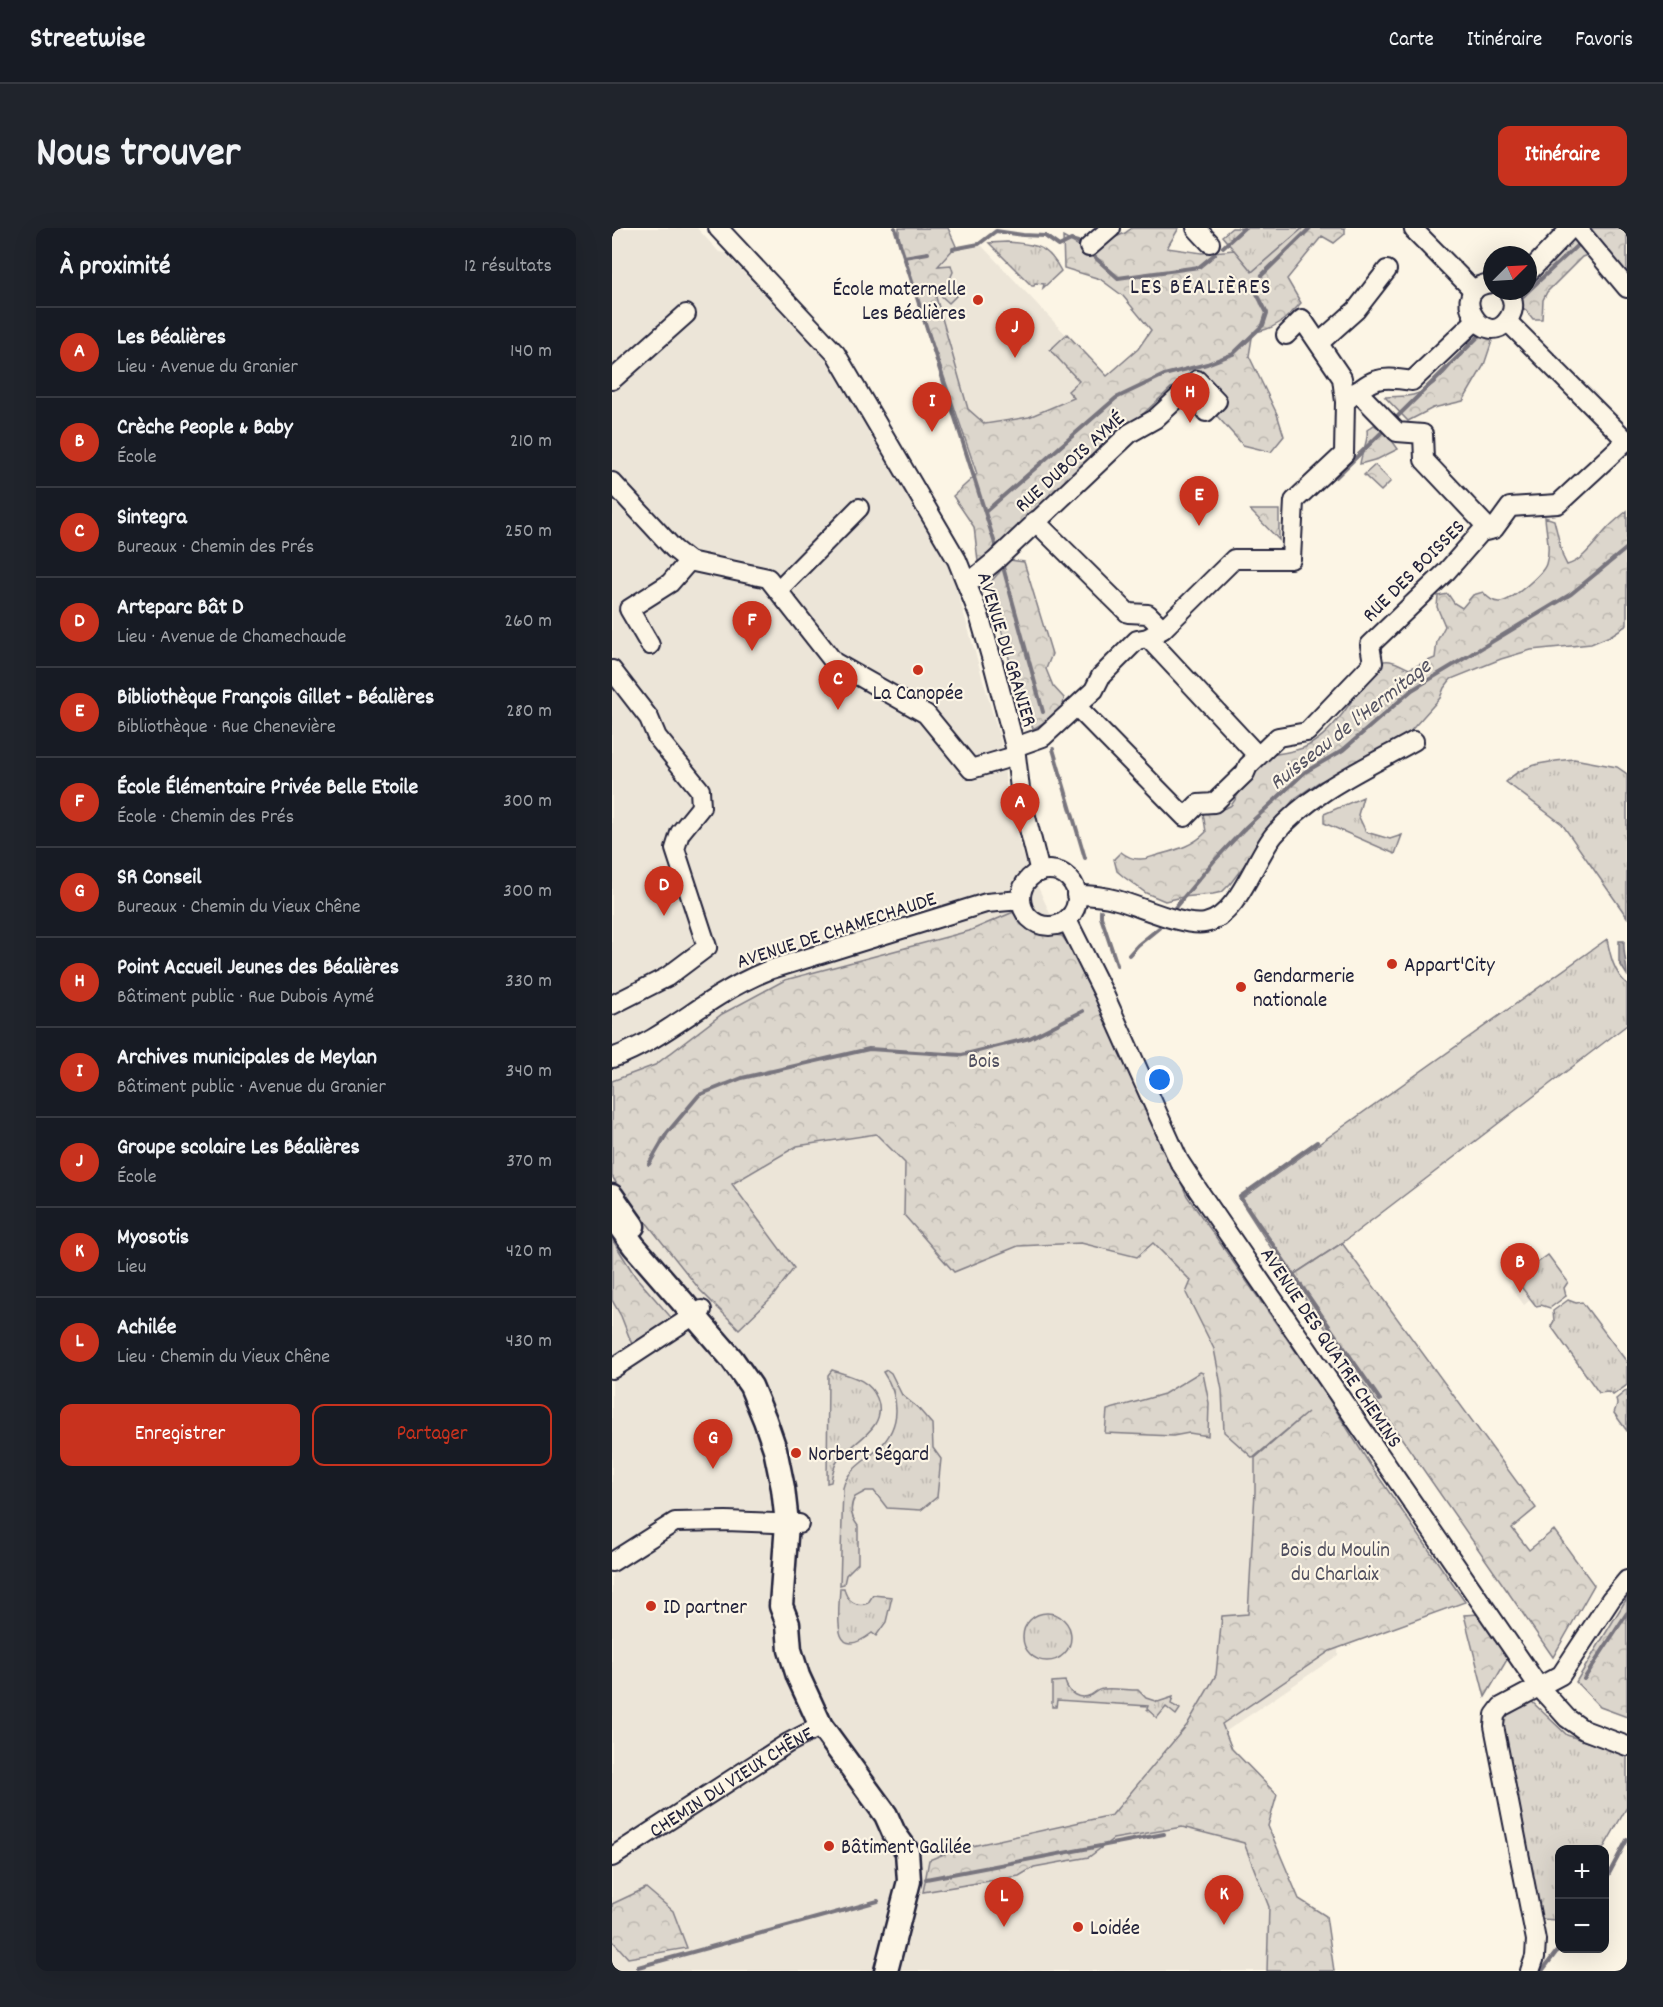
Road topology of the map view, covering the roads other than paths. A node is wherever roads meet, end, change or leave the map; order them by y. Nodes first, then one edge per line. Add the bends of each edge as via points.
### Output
1 (718, 228) edge
2 (1111, 228) edge
3 (1196, 228) edge
4 (1415, 228) edge
5 (1571, 228) edge
6 (1577, 228) edge
7 (1210, 243) dead end
8 (1089, 247) dead end
9 (1537, 264) edge
10 (1387, 270) dead end
11 (1483, 285) edge
12 (1627, 288) edge
13 (1474, 291) junction
14 (1512, 300) edge
15 (686, 314) dead end
16 (1476, 321) junction
17 (1507, 321) junction
18 (1286, 335) dead end
19 (1319, 343) junction
20 (612, 380) edge
21 (1351, 396) junction
22 (1206, 412) dead end
23 (1627, 441) edge
24 (612, 482) edge
25 (859, 508) dead end
26 (1035, 521) junction
27 (1490, 530) junction
28 (688, 561) junction
29 (967, 584) junction
30 (778, 590) junction
31 (1155, 634) junction
32 (650, 645) dead end
33 (612, 670) edge
34 (1077, 706) junction
35 (1414, 741) dead end
36 (1015, 752) junction
37 (1258, 756) junction
38 (1040, 872) junction
39 (1076, 895) junction
40 (1021, 900) junction
41 (1067, 920) junction
42 (612, 1005) edge
43 (612, 1058) edge
44 (612, 1196) edge
45 (612, 1216) edge
46 (698, 1313) junction
47 (612, 1369) edge
48 (793, 1524) junction
49 (612, 1562) edge
50 (1627, 1580) edge
51 (1539, 1687) junction
52 (821, 1726) junction
53 (1627, 1746) edge
54 (894, 1833) junction
55 (612, 1857) edge
56 (875, 1971) edge
57 (886, 1971) edge
58 (1530, 1971) edge

1 - 29 street, AVENUE DU GRANIER via 836,354 957,560
2 - 8 street
3 - 7 street
4 - 13 street
5 - 9 street
6 - 12 street
10 - 19 street via 1356,310
11 - 13 street
13 - 16 street via 1469,304
14 - 17 street via 1513,310
15 - 20 street
16 - 17 street via 1489,327
16 - 21 street via 1412,381 1375,379
17 - 23 street
18 - 19 street via 1302,319
19 - 21 street
21 - 27 street via 1396,432 1423,434 1424,460
21 - 31 street via 1344,454 1294,501 1291,559 1234,559
22 - 26 street, RUE DUBOIS AYMÉ via 1217,401 1197,380 1155,418 1130,433
23 - 27 street, RUE DES BOISSES via 1558,504 1510,507
24 - 28 street
25 - 30 street
26 - 29 street, RUE DUBOIS AYMÉ
26 - 31 street via 1128,613 1148,614
27 - 37 street, RUE DES BOISSES via 1481,532 1446,572 1370,645 1373,663 1307,732 1278,737
28 - 30 street via 768,578
28 - 32 street via 670,583 629,609
29 - 36 street, AVENUE DU GRANIER via 979,615
30 - 36 street via 834,662 926,714 971,769
31 - 34 street via 1137,640
31 - 37 street
33 - 42 street via 649,718 657,737 700,790 700,807 680,833 675,849 707,947 667,977
34 - 36 street via 1043,737
34 - 37 street, RUE DES BOISSES via 1185,817 1198,804 1214,803
35 - 39 street via 1306,803 1273,836 1232,905 1206,923 1176,920 1095,895
36 - 38 street, AVENUE DU GRANIER via 1021,797
38 - 39 street via 1064,875
38 - 40 street via 1023,886
39 - 41 street via 1074,911
40 - 41 street via 1029,919 1041,926
40 - 43 street, AVENUE DE CHAMECHAUDE via 986,903 769,970 740,983 659,1036
41 - 51 street, AVENUE DES QUATRE CHEMINS via 1179,1161
44 - 46 main road, CHEMIN DU VIEUX CHÊNE
45 - 46 main road, CHEMIN DU VIEUX CHÊNE via 634,1246
46 - 47 street
46 - 48 main road, CHEMIN DU VIEUX CHÊNE via 743,1353 761,1380 785,1449
48 - 49 street via 675,1522
48 - 52 main road, CHEMIN DU VIEUX CHÊNE via 781,1606 798,1676
50 - 51 street via 1564,1671
51 - 53 street, AVENUE DES QUATRE CHEMINS via 1567,1718 1584,1730
51 - 58 street via 1501,1707 1494,1726 1534,1930 1535,1957
52 - 54 main road, CHEMIN DU VIEUX CHÊNE via 886,1815
52 - 55 street, CHEMIN DU VIEUX CHÊNE via 788,1743
54 - 56 main road, CHEMIN DU VIEUX CHÊNE via 896,1883
54 - 57 main road, CHEMIN DU VIEUX CHÊNE via 907,1851 909,1881

